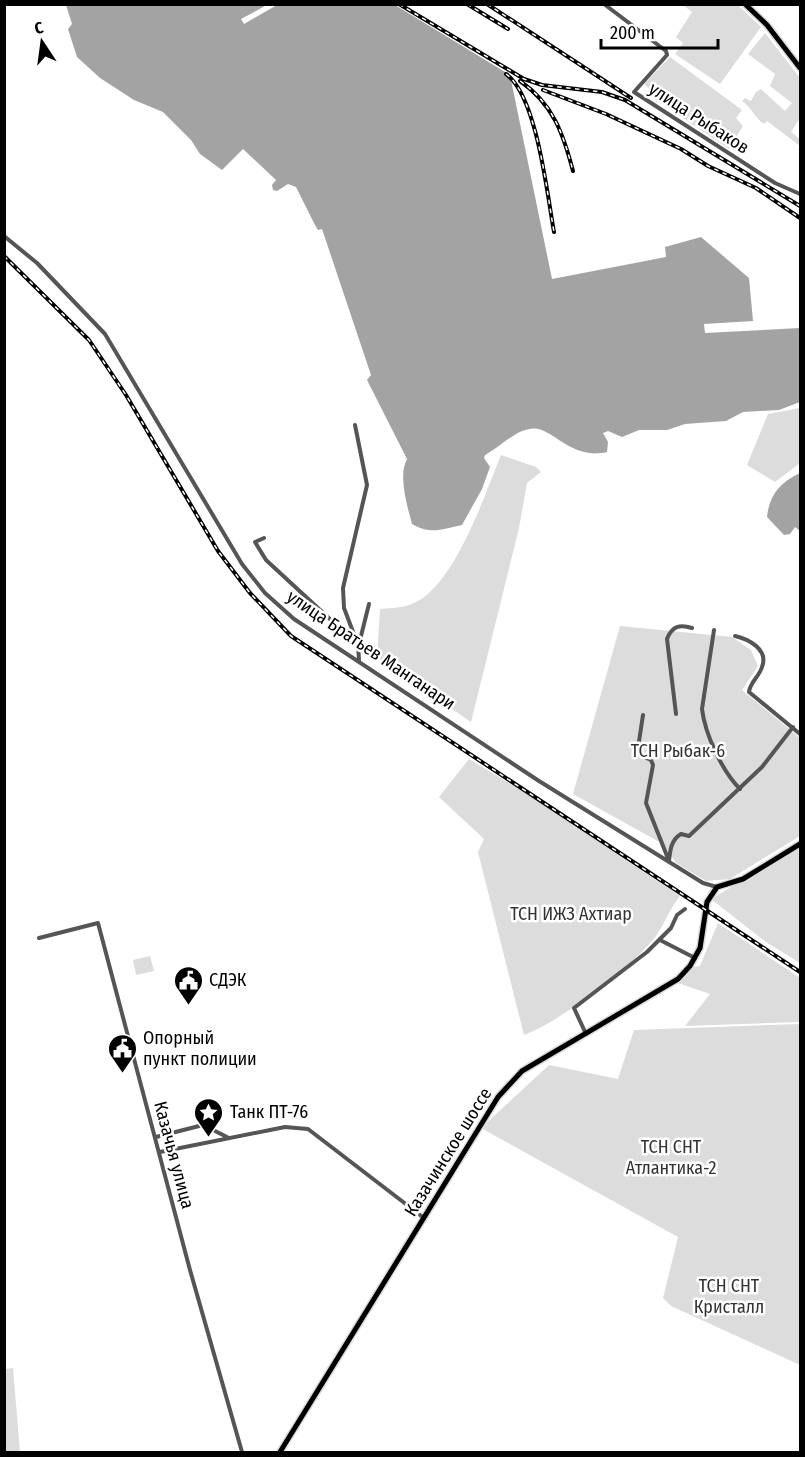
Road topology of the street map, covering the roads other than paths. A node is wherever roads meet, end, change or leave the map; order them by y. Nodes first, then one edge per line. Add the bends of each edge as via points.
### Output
1 (604, 4) edge
2 (745, 4) edge
3 (801, 68) edge
4 (801, 194) edge
5 (4, 236) edge
6 (355, 425) dead end
7 (264, 538) dead end
8 (369, 604) dead end
9 (692, 628) dead end
10 (714, 630) dead end
11 (735, 636) dead end
12 (358, 645) junction
13 (359, 661) junction
14 (676, 714) dead end
15 (643, 715) dead end
16 (793, 727) junction
17 (801, 734) edge
18 (740, 789) junction
19 (801, 844) edge
20 (669, 862) junction
21 (717, 887) junction
22 (685, 909) dead end
23 (39, 938) dead end
24 (660, 940) junction
25 (696, 958) junction
26 (586, 1034) junction
27 (156, 1137) junction
28 (227, 1138) junction
29 (159, 1152) junction
30 (424, 1218) junction
31 (242, 1452) edge
32 (280, 1452) edge

1 - 4 street, улица Рыбаков via 666,51 667,55 634,92 775,183
2 - 3 main road
5 - 13 street, улица Братьев Манганари via 37,263 105,334 243,564 265,593 294,619
6 - 12 street via 367,485 343,588 344,608
7 - 12 street via 255,542 266,560
8 - 12 street
9 - 14 street via 676,627 667,639
10 - 18 street via 702,709 704,722 726,776
11 - 16 street via 756,645 763,658 749,692
12 - 13 street
13 - 20 street, улица Братьев Манганари
15 - 20 street via 638,748 641,756 653,765 646,803
16 - 17 street
16 - 18 street
18 - 20 street via 689,836 675,837
19 - 21 main road via 743,879
20 - 21 street, улица Братьев Манганари
21 - 25 main road, Казачинское шоссе via 707,902
22 - 24 street
23 - 27 street, Казачья улица via 98,923
24 - 25 street
24 - 26 street via 574,1008
25 - 26 main road, Казачинское шоссе via 666,987
26 - 30 main road, Казачинское шоссе via 522,1071 508,1085 487,1111
27 - 28 street via 190,1127 210,1126
27 - 29 street, Казачья улица
28 - 29 street
28 - 30 street via 285,1127 308,1130
29 - 31 street, Казачья улица
30 - 32 main road, Казачинское шоссе

